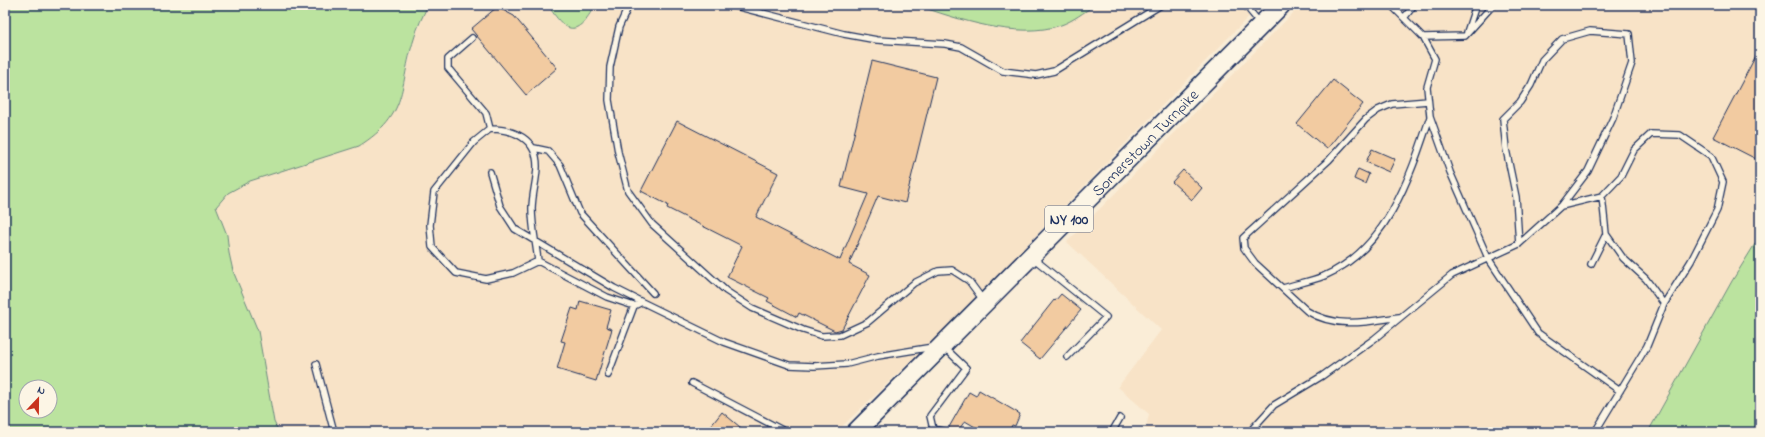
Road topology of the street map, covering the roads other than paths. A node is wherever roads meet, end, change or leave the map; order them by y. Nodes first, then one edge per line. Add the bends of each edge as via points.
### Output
1 (629, 5) edge
2 (731, 5) edge
3 (1161, 5) edge
4 (1245, 5) edge
5 (1281, 5) edge
6 (1391, 5) edge
7 (1414, 5) edge
8 (1476, 5) edge
9 (1493, 5) edge
10 (1404, 18) junction
11 (1262, 25) junction
12 (1465, 36) junction
13 (472, 38) dead end
14 (1424, 38) junction
15 (1428, 101) junction
16 (1430, 116) junction
17 (490, 128) junction
18 (534, 148) junction
19 (490, 172) dead end
20 (1602, 196) junction
21 (1562, 206) junction
22 (1606, 234) junction
23 (535, 241) junction
24 (1519, 244) junction
25 (1031, 256) junction
26 (1488, 258) junction
27 (538, 261) junction
28 (1591, 264) dead end
29 (1283, 288) junction
30 (653, 293) dead end
31 (642, 302) junction
32 (985, 303) junction
33 (1664, 304) junction
34 (634, 306) junction
35 (1400, 317) junction
36 (943, 345) junction
37 (1068, 357) dead end
38 (316, 364) dead end
39 (608, 375) dead end
40 (692, 382) dead end
41 (1620, 391) junction
42 (1120, 418) dead end
43 (334, 432) edge
44 (786, 432) edge
45 (856, 432) edge
46 (946, 432) edge
47 (1112, 432) edge
48 (1252, 432) edge
49 (1595, 432) edge

1 - 32 lane via 619,27 610,67 608,100 628,191 652,224 726,291 752,308 822,336 840,335 868,322 914,284 938,272 952,270 969,281
2 - 3 lane via 844,34 878,40 961,47 1003,71 1036,75 1054,71
4 - 11 lane
5 - 11 main road, Somerstown Turnpike / NY 100
6 - 10 lane
7 - 10 lane
8 - 12 lane
9 - 12 lane
10 - 14 lane
11 - 25 main road, Somerstown Turnpike / NY 100
12 - 14 lane
13 - 17 lane via 448,59 448,68 486,113
14 - 15 lane via 1435,59 1427,88
15 - 16 lane
15 - 29 lane via 1392,104 1378,110 1366,119 1329,160 1243,238 1244,248 1255,263
16 - 26 lane via 1450,172
16 - 29 lane via 1415,162 1392,213 1361,253 1324,276
17 - 18 lane via 505,129 523,136
17 - 27 lane via 474,142 434,192 430,225 432,247 456,273 486,280 513,273
18 - 23 lane via 537,166 532,209
18 - 30 lane via 548,151 560,165 580,213
19 - 23 lane via 500,206 515,229
20 - 21 lane
20 - 22 lane
20 - 33 lane via 1621,176 1634,150 1651,134 1680,135 1711,156 1723,182 1717,210 1691,261
21 - 24 lane
21 - 24 lane via 1588,171 1613,118 1632,63 1629,34 1590,31 1562,39 1542,60 1520,102 1503,119 1516,197
22 - 28 lane
22 - 33 lane via 1623,258 1646,279
23 - 27 lane
23 - 31 lane
24 - 26 lane
25 - 32 main road, Somerstown Turnpike / NY 100
25 - 37 lane via 1106,317
26 - 35 lane via 1452,275
26 - 41 lane via 1538,332
27 - 34 lane via 607,297
29 - 35 lane via 1307,311 1328,321 1353,323
31 - 34 lane
31 - 36 lane via 724,342 789,365 848,364
32 - 36 main road, Somerstown Turnpike / NY 100
33 - 41 lane via 1647,346
34 - 39 lane
35 - 48 lane via 1322,376 1274,405
36 - 45 main road, Somerstown Turnpike / NY 100
36 - 46 lane via 966,368 930,416 933,429
38 - 43 lane
40 - 44 lane
41 - 49 lane
42 - 47 lane

